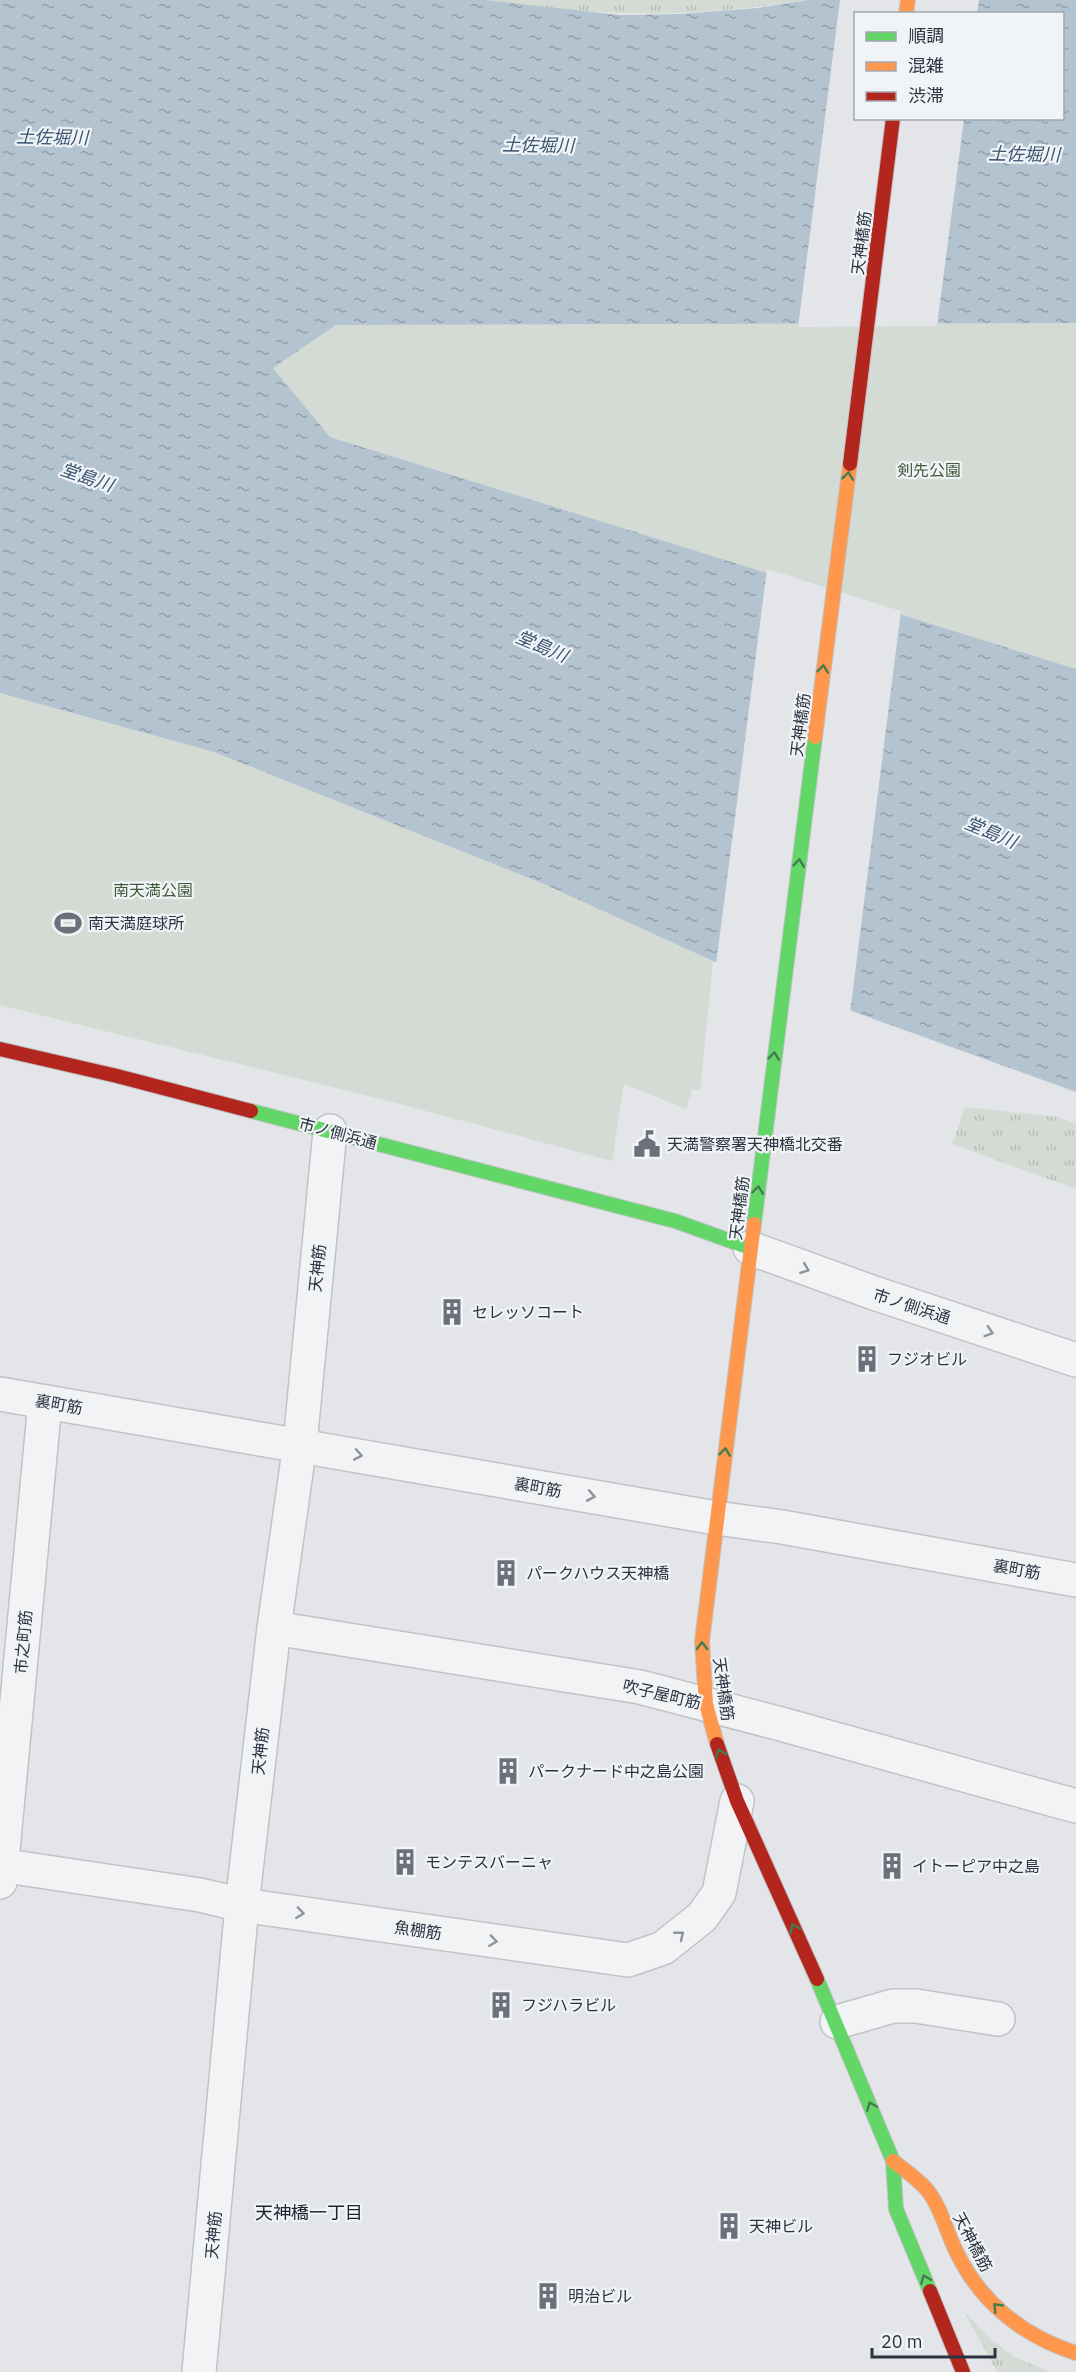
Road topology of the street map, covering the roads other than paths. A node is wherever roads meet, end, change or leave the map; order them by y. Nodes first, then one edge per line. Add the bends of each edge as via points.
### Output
1 (893, 120) edge
2 (0, 1049) edge
3 (330, 1131) junction
4 (750, 1248) junction
5 (1076, 1360) edge
6 (0, 1394) edge
7 (45, 1402) junction
8 (300, 1444) junction
9 (716, 1518) junction
10 (1076, 1580) edge
11 (274, 1628) junction
12 (706, 1704) junction
13 (737, 1801) junction
14 (1076, 1806) edge
15 (1, 1871) edge
16 (242, 1905) junction
17 (998, 2019) dead end
18 (837, 2022) junction
19 (893, 2161) junction
20 (1069, 2352) edge
21 (199, 2372) edge
22 (963, 2372) edge

4 -> 1 street, 天神橋筋
2 - 3 street, 市ノ側浜通
3 - 4 street, 市ノ側浜通 via 675,1221
3 - 8 street, 天神筋
4 -> 5 street, 市ノ側浜通
9 -> 4 street, 天神橋筋
6 - 7 street, 裏町筋
7 - 8 street, 裏町筋
7 - 15 street, 市之町筋
8 -> 9 street, 裏町筋
8 - 11 street, 天神筋
9 - 10 street, 裏町筋
12 -> 9 street, 天神橋筋 via 702,1641
11 - 12 street, 吹子屋町筋 via 640,1687
11 - 16 street, 天神筋
13 -> 12 street, 天神橋筋
12 - 14 street, 吹子屋町筋
16 -> 13 street, 魚棚筋 via 628,1960 663,1948 702,1917 719,1893
18 -> 13 street, 天神橋筋
15 - 16 street, 魚棚筋 via 200,1895
16 - 21 street, 天神筋
17 - 18 street via 893,2006
19 -> 18 street, 天神橋筋
20 -> 19 street, 天神橋筋 via 1017,2327 981,2291 961,2261 929,2191
22 -> 19 street, 天神橋筋 via 896,2209

